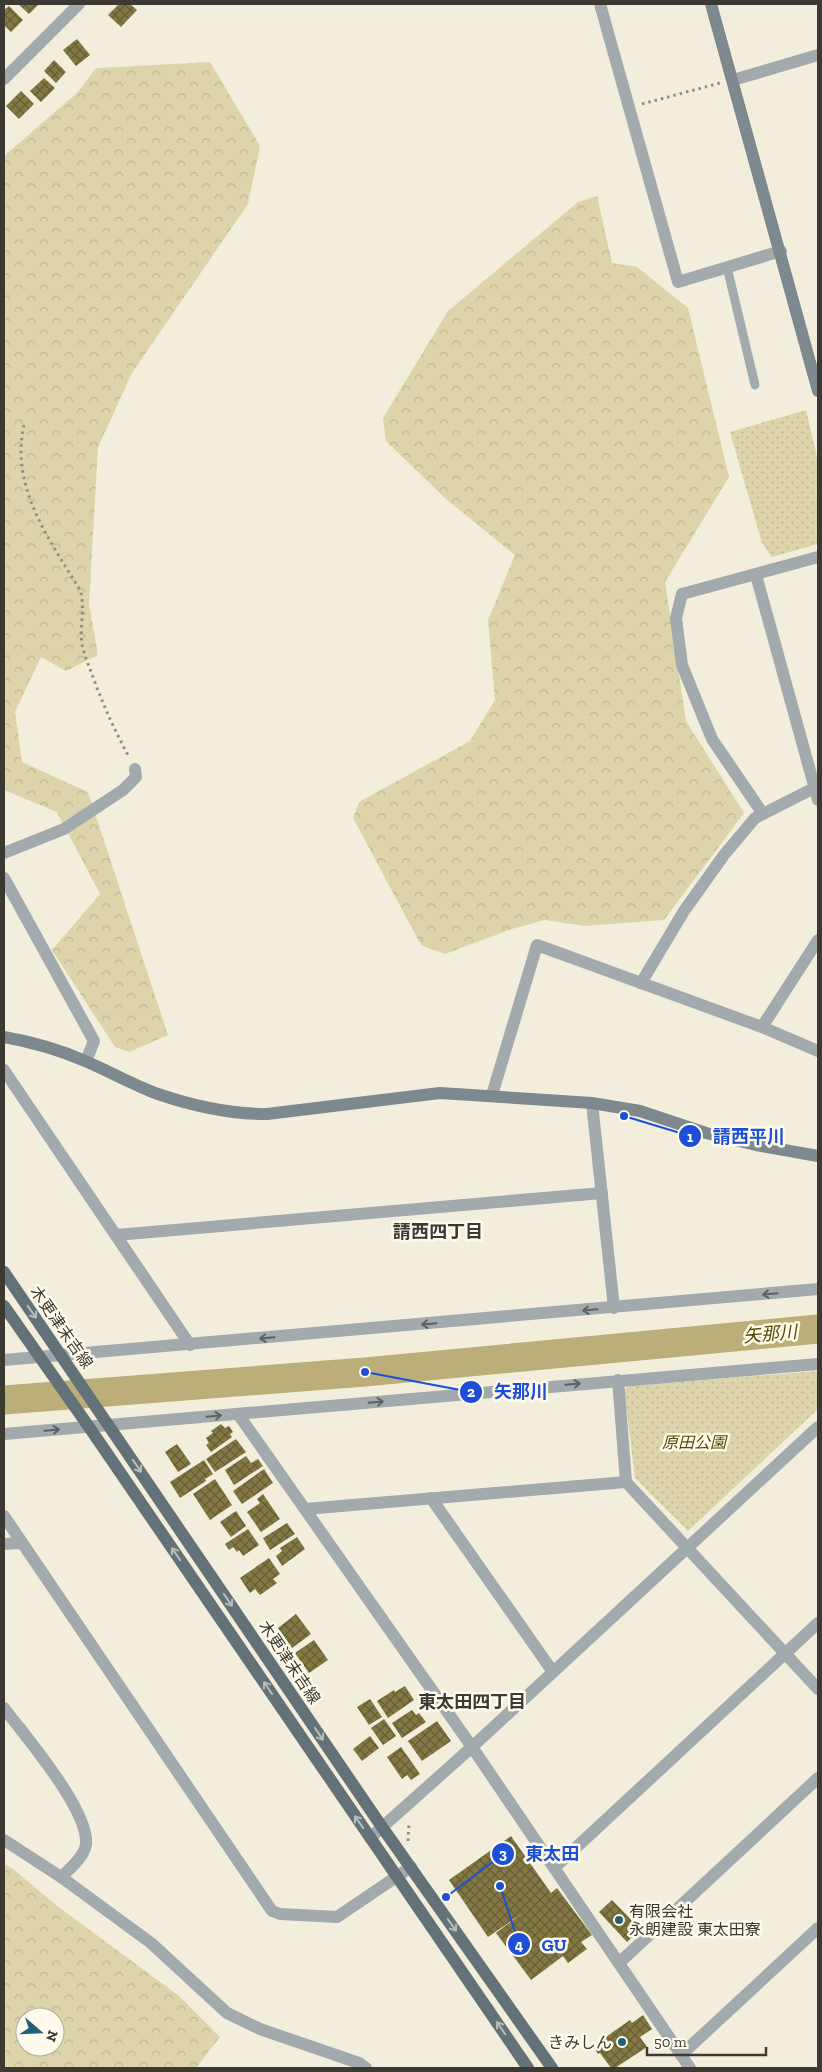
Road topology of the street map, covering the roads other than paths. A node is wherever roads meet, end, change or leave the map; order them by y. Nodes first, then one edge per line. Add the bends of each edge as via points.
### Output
1 (79, 4) edge
2 (600, 4) edge
3 (711, 4) edge
4 (818, 55) edge
5 (4, 79) edge
6 (733, 80) junction
7 (781, 251) junction
8 (727, 267) junction
9 (755, 385) dead end
10 (818, 391) edge
11 (818, 557) edge
12 (756, 575) junction
13 (135, 769) road end
14 (816, 787) edge
15 (818, 800) edge
16 (763, 814) junction
17 (4, 853) edge
18 (4, 878) edge
19 (818, 940) edge
20 (641, 983) junction
21 (762, 1027) junction
22 (4, 1037) edge
23 (818, 1051) edge
24 (86, 1061) junction
25 (4, 1070) edge
26 (492, 1096) junction
27 (592, 1103) junction
28 (818, 1156) edge
29 (602, 1193) junction
30 (116, 1235) junction
31 (4, 1272) edge
32 (818, 1289) edge
33 (4, 1306) edge
34 (614, 1308) junction
35 (190, 1345) junction
36 (63, 1356) junction
37 (39, 1357) junction
38 (4, 1360) edge
39 (818, 1364) edge
40 (618, 1380) junction
41 (238, 1414) junction
42 (109, 1425) junction
43 (89, 1427) junction
44 (818, 1427) edge
45 (4, 1434) edge
46 (626, 1482) junction
47 (431, 1498) junction
48 (305, 1510) junction
49 (4, 1516) edge
50 (22, 1543) junction
51 (4, 1544) edge
52 (688, 1548) junction
53 (818, 1623) edge
54 (785, 1654) junction
55 (553, 1672) junction
56 (818, 1689) edge
57 (4, 1708) edge
58 (472, 1747) junction
59 (818, 1778) edge
60 (382, 1827) junction
61 (370, 1838) junction
62 (4, 1840) edge
63 (411, 1868) junction
64 (554, 1868) junction
65 (397, 1877) junction
66 (61, 1878) junction
67 (818, 1928) edge
68 (619, 1963) junction
69 (681, 2055) junction
70 (366, 2068) edge
71 (528, 2068) edge
72 (552, 2068) edge
73 (690, 2068) edge

1 - 5 street
2 - 8 street via 678,282
3 - 6 street
4 - 6 street
6 - 7 street
7 - 8 street
7 - 10 street
8 - 9 lane
11 - 12 street
12 - 14 street
12 - 16 street via 682,594 676,618 682,665 712,739
13 - 17 street via 136,777 123,790 64,829
14 - 15 street
14 - 16 street
16 - 20 street via 755,818 707,879
18 - 24 street via 94,1041
19 - 21 street
20 - 21 street
20 - 26 street via 537,945
21 - 23 street
22 - 24 street via 45,1046
24 - 26 street via 157,1094 250,1114 440,1093
25 - 30 street
26 - 27 street
27 - 28 street via 640,1112 756,1146
27 - 29 street
29 - 30 street
29 - 34 street
30 - 35 street
31 -> 36 main road, 木更津末吉線
32 -> 34 street
33 - 37 main road, 木更津末吉線
34 -> 35 street
35 - 36 street
36 - 37 street
36 - 42 main road, 木更津末吉線
37 - 38 street
37 - 43 main road, 木更津末吉線
39 - 40 street
41 -> 40 street
40 - 46 street
42 -> 41 street
41 - 48 street
42 - 43 street
42 -> 60 main road, 木更津末吉線
45 -> 43 street
61 -> 43 main road, 木更津末吉線
44 - 52 street
46 - 47 street
46 - 52 street
47 - 48 street
47 - 55 street
48 - 58 street
49 - 50 street
50 - 51 street
50 - 65 street via 272,1911 337,1917
52 - 54 street
52 - 55 street
53 - 54 street
54 - 56 street
54 - 64 street
55 - 58 street
57 - 66 street via 62,1786 83,1828 86,1844 83,1851
58 - 60 street
58 - 64 street
59 - 68 street
60 - 61 street
60 - 63 main road, 木更津末吉線
61 - 65 main road, 木更津末吉線
62 - 66 street
63 - 65 street
63 -> 72 main road, 木更津末吉線
64 - 68 street
71 -> 65 main road, 木更津末吉線
66 - 70 street via 151,1943 227,2013 260,2029
67 - 69 street
68 - 69 street
69 - 73 street

